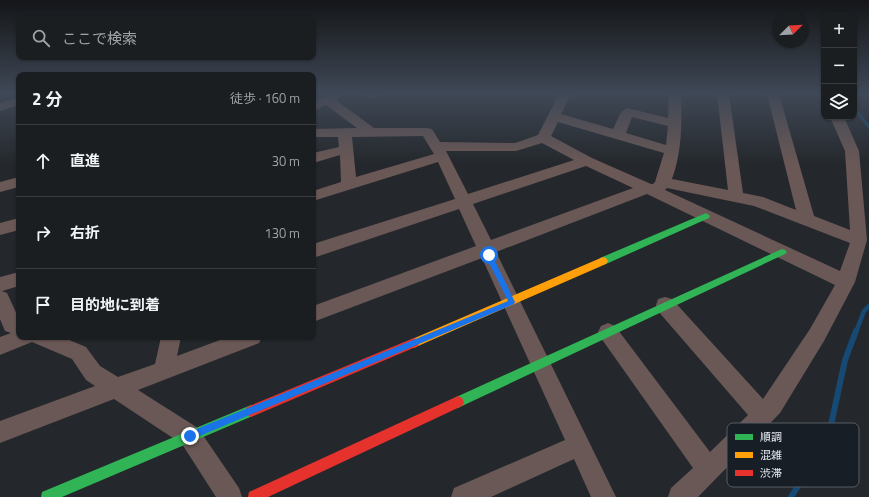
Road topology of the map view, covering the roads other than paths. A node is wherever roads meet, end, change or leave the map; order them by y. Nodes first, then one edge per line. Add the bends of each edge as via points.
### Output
1 (350, 117) edge
2 (552, 117) edge
3 (557, 117) edge
4 (624, 117) edge
5 (647, 117) edge
6 (674, 117) edge
7 (726, 117) edge
8 (779, 117) edge
9 (838, 120) edge
10 (675, 124) junction
11 (370, 132) junction
12 (316, 133) edge
13 (345, 133) junction
14 (618, 135) junction
15 (543, 138) junction
16 (346, 149) junction
17 (440, 151) junction
18 (672, 151) junction
19 (316, 157) edge
20 (587, 161) junction
21 (16, 183) edge
22 (348, 185) junction
23 (656, 187) junction
24 (0, 188) edge
25 (316, 195) edge
26 (736, 196) junction
27 (464, 202) junction
28 (706, 216) junction
29 (806, 218) junction
30 (16, 225) edge
31 (0, 229) edge
32 (859, 240) junction
33 (486, 249) junction
34 (316, 250) edge
35 (782, 252) junction
36 (16, 280) edge
37 (846, 282) junction
38 (0, 284) edge
39 (0, 298) edge
40 (512, 302) junction
41 (665, 305) junction
42 (316, 313) edge
43 (16, 327) edge
44 (608, 332) junction
45 (17, 340) edge
46 (47, 340) edge
47 (170, 340) edge
48 (244, 340) edge
49 (0, 346) edge
50 (541, 364) junction
51 (164, 370) junction
52 (115, 388) junction
53 (762, 415) junction
54 (754, 423) edge
55 (0, 432) edge
56 (190, 436) junction
57 (580, 445) junction
58 (727, 451) edge
59 (709, 470) junction
60 (47, 497) edge
61 (230, 497) edge
62 (254, 497) edge
63 (463, 497) edge
64 (604, 497) edge
65 (680, 497) edge

1 - 11 street
2 - 15 street
3 - 14 street
4 - 14 street
5 - 10 street
6 - 10 street
7 - 26 street
8 - 29 street
9 - 32 street via 852,151
10 - 18 street
11 - 13 street
11 - 17 street via 425,130
12 - 13 street
13 - 16 street
14 - 18 street
15 - 17 street via 516,147
15 - 20 street
16 - 19 street
16 - 22 street
17 - 22 street
17 - 27 street
18 - 23 street
20 - 23 street
20 - 27 street
21 - 24 street
22 - 25 street
23 - 26 street
23 - 28 street
23 - 33 street
26 - 29 street
27 - 33 street
27 - 34 street
28 - 35 street
28 - 40 street
29 - 32 street
30 - 31 street
32 - 37 street
33 - 40 street
33 - 42 street
35 - 37 street
35 - 41 street
36 - 38 street
37 - 53 street via 817,335 772,406
39 - 43 street via 12,325
40 - 50 street
40 - 56 street
41 - 44 street
41 - 53 street
44 - 50 street
44 - 59 street
45 - 49 street
46 - 52 street via 79,353 94,373
47 - 51 street
48 - 51 street
50 - 57 street
50 - 62 street
51 - 52 street
52 - 55 street
52 - 56 street
53 - 54 street
56 - 60 street
56 - 61 street
57 - 63 street
57 - 64 street
58 - 59 street
59 - 65 street

